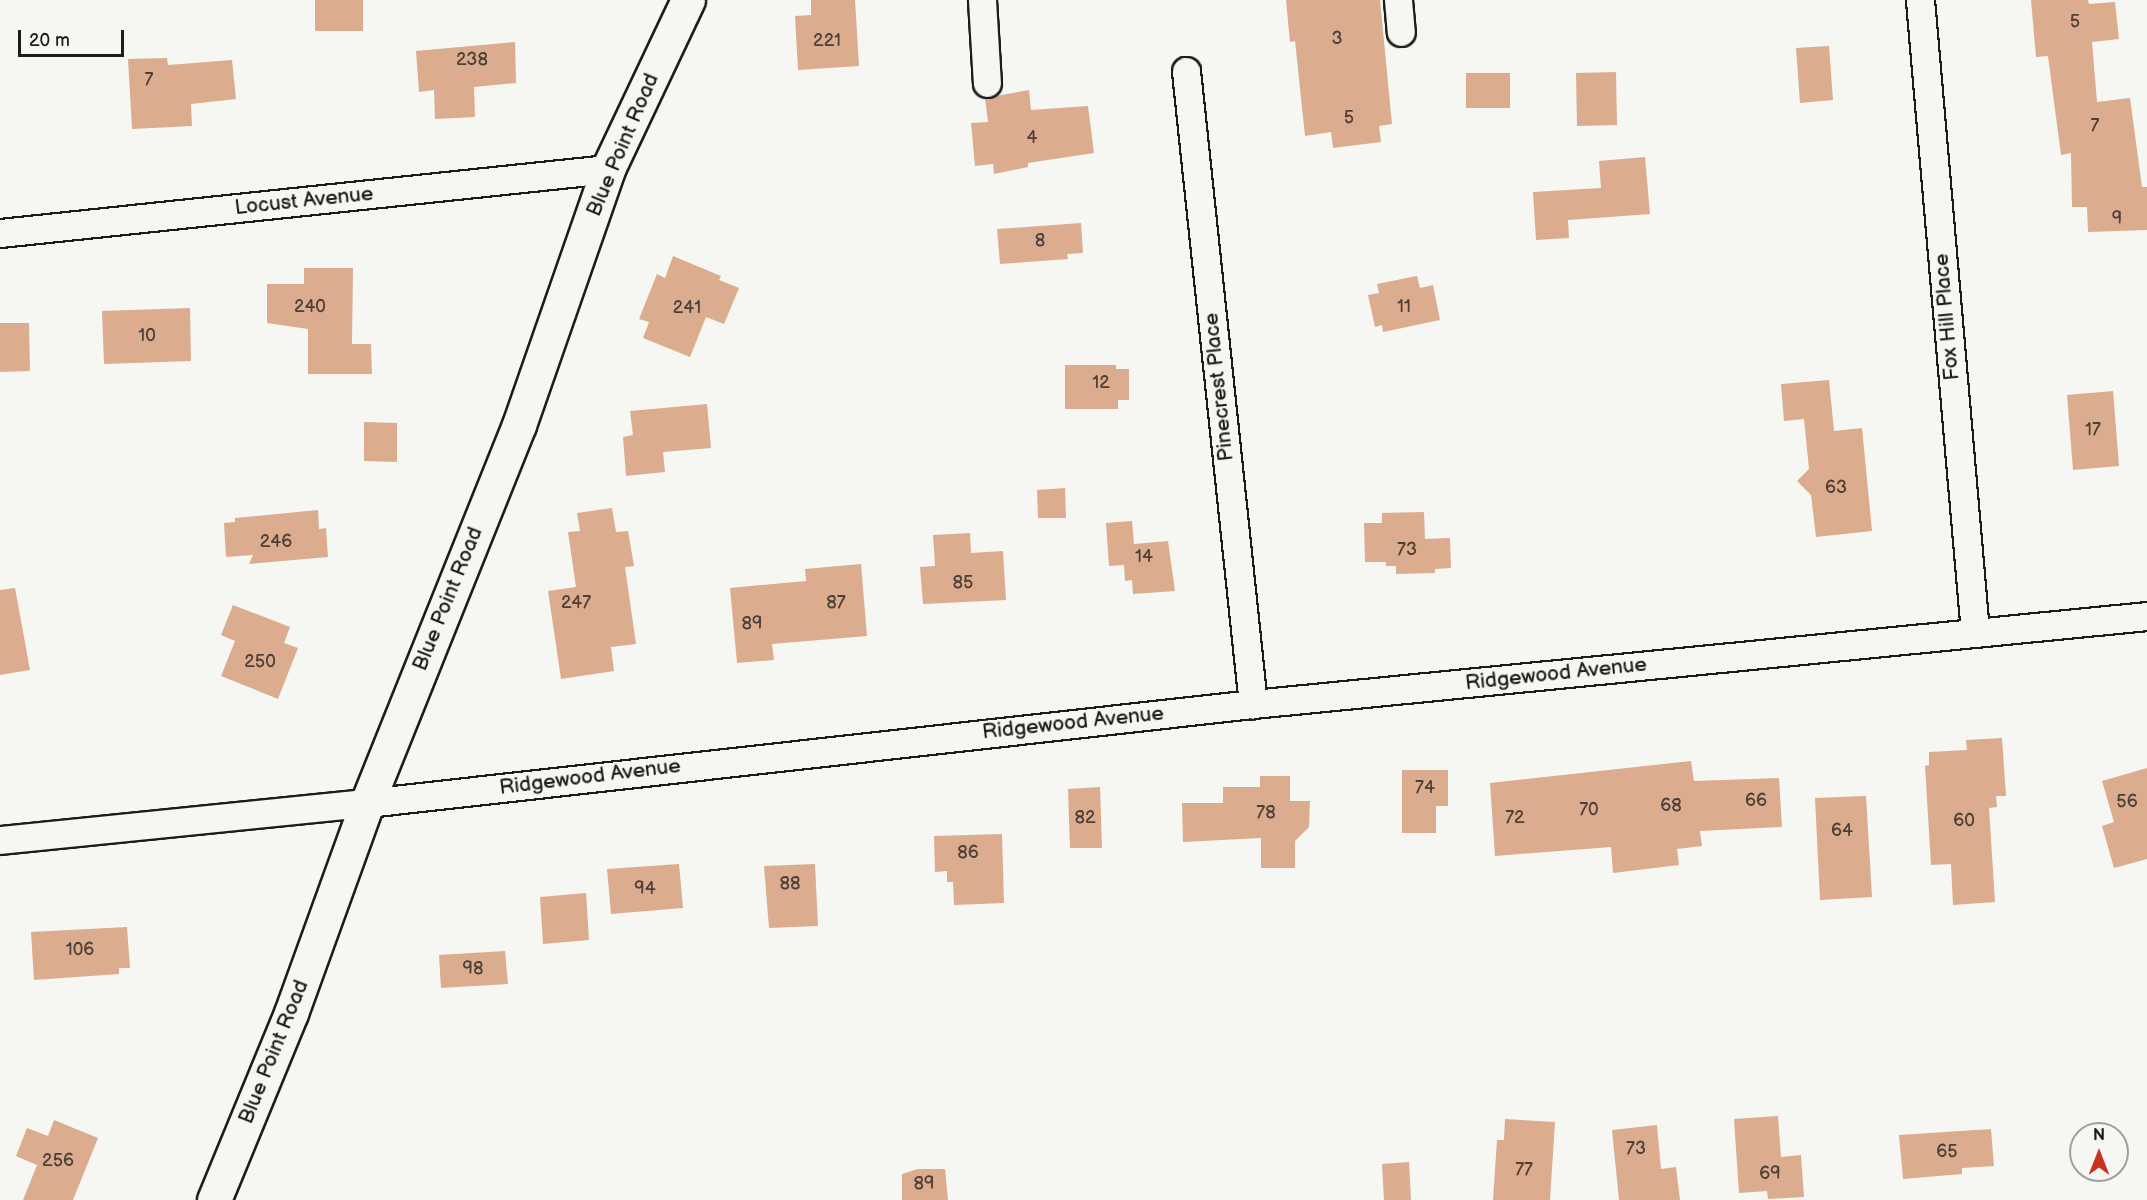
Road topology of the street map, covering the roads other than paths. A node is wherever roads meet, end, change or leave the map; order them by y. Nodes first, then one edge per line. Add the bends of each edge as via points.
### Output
1 (688, 0) edge
2 (982, 0) edge
3 (1398, 0) edge
4 (1920, 0) edge
5 (1401, 32) dead end
6 (1186, 71) dead end
7 (987, 83) dead end
8 (608, 169) junction
9 (0, 233) edge
10 (2147, 616) edge
11 (1975, 633) junction
12 (1252, 704) junction
13 (367, 804) junction
14 (0, 840) edge
15 (214, 1200) edge

1 - 8 street, Blue Point Road
2 - 7 street
3 - 5 street
4 - 11 street, Fox Hill Place
6 - 12 street, Pinecrest Place
8 - 9 street, Locust Avenue
8 - 13 street, Blue Point Road via 519,425
10 - 11 street, Ridgewood Avenue
11 - 12 street, Ridgewood Avenue
12 - 13 street, Ridgewood Avenue
13 - 14 street, Ridgewood Avenue
13 - 15 street, Blue Point Road via 291,1013

